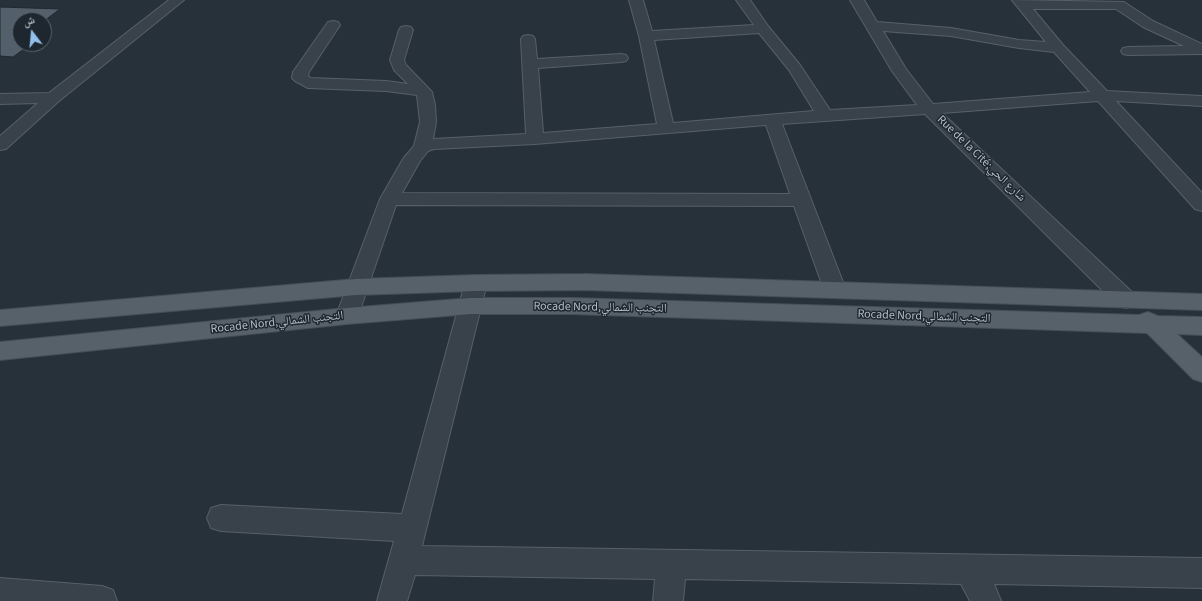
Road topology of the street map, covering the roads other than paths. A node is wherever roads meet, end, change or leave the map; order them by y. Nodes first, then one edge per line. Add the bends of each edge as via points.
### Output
1 (177, 0) edge
2 (636, 0) edge
3 (743, 0) edge
4 (857, 0) edge
5 (1021, 2) edge
6 (1116, 2) edge
7 (333, 25) dead end
8 (872, 26) junction
9 (763, 29) junction
10 (406, 30) dead end
11 (646, 36) junction
12 (528, 39) dead end
13 (1058, 48) junction
14 (1202, 49) edge
15 (1128, 51) dead end
16 (621, 58) dead end
17 (530, 64) junction
18 (424, 92) junction
19 (1102, 96) junction
20 (53, 98) junction
21 (0, 99) edge
22 (1202, 101) edge
23 (929, 109) junction
24 (824, 115) junction
25 (772, 119) junction
26 (666, 128) junction
27 (535, 139) junction
28 (0, 145) edge
29 (422, 147) junction
30 (388, 199) junction
31 (802, 200) junction
32 (1202, 205) edge
33 (356, 287) junction
34 (835, 290) junction
35 (474, 294) junction
36 (1126, 300) junction
37 (1202, 302) edge
38 (347, 316) junction
39 (0, 318) edge
40 (1152, 325) junction
41 (1202, 326) edge
42 (0, 351) edge
43 (1202, 372) edge
44 (222, 518) dead end
45 (413, 528) junction
46 (404, 560) junction
47 (671, 564) junction
48 (970, 569) junction
49 (1202, 573) edge
50 (0, 593) edge
51 (102, 601) edge
52 (392, 601) edge
53 (668, 601) edge
54 (986, 601) edge

1 - 20 street
2 - 11 street
3 - 9 street
4 - 8 street, Rue de la Cité;شارع الحي
5 - 6 street
5 - 13 street
6 - 14 street via 1148,24
7 - 18 street via 301,72 300,78 308,83 386,86
8 - 13 street via 951,32
8 - 23 street, Rue de la Cité;شارع الحي via 900,71
9 - 11 street
9 - 24 street via 795,68
10 - 18 street via 397,60 399,67
11 - 26 street
12 - 17 street
13 - 19 street
14 - 15 street
16 - 17 street
17 - 27 street
18 - 29 street via 428,122
19 - 22 street
19 - 23 street
19 - 32 street
20 - 21 street
20 - 28 street
23 - 24 street
23 - 36 street, Rue de la Cité;شارع الحي
24 - 25 street
25 - 26 street
25 - 31 street
26 - 27 street
27 - 29 street via 433,144
29 - 30 street
30 - 31 street
30 - 33 street
31 - 34 street
33 - 35 main road, Rocade Nord,التجنب الشمالي
33 - 38 street
33 - 39 main road, Rocade Nord,التجنب الشمالي
34 - 35 main road, Rocade Nord,التجنب الشمالي via 585,282
34 - 36 main road, Rocade Nord,التجنب الشمالي
35 - 38 main road, Rocade Nord,التجنب الشمالي
35 - 40 main road, Rocade Nord,التجنب الشمالي via 572,306
35 - 45 street
36 - 37 main road, Rocade Nord,التجنب الشمالي
36 - 40 main road
38 - 42 main road, Rocade Nord,التجنب الشمالي
40 - 41 main road, Rocade Nord,التجنب الشمالي
40 - 43 main road
44 - 45 street
45 - 46 street
46 - 47 street
46 - 52 street
47 - 48 street
47 - 53 street
48 - 49 street
48 - 54 street
50 - 51 street

